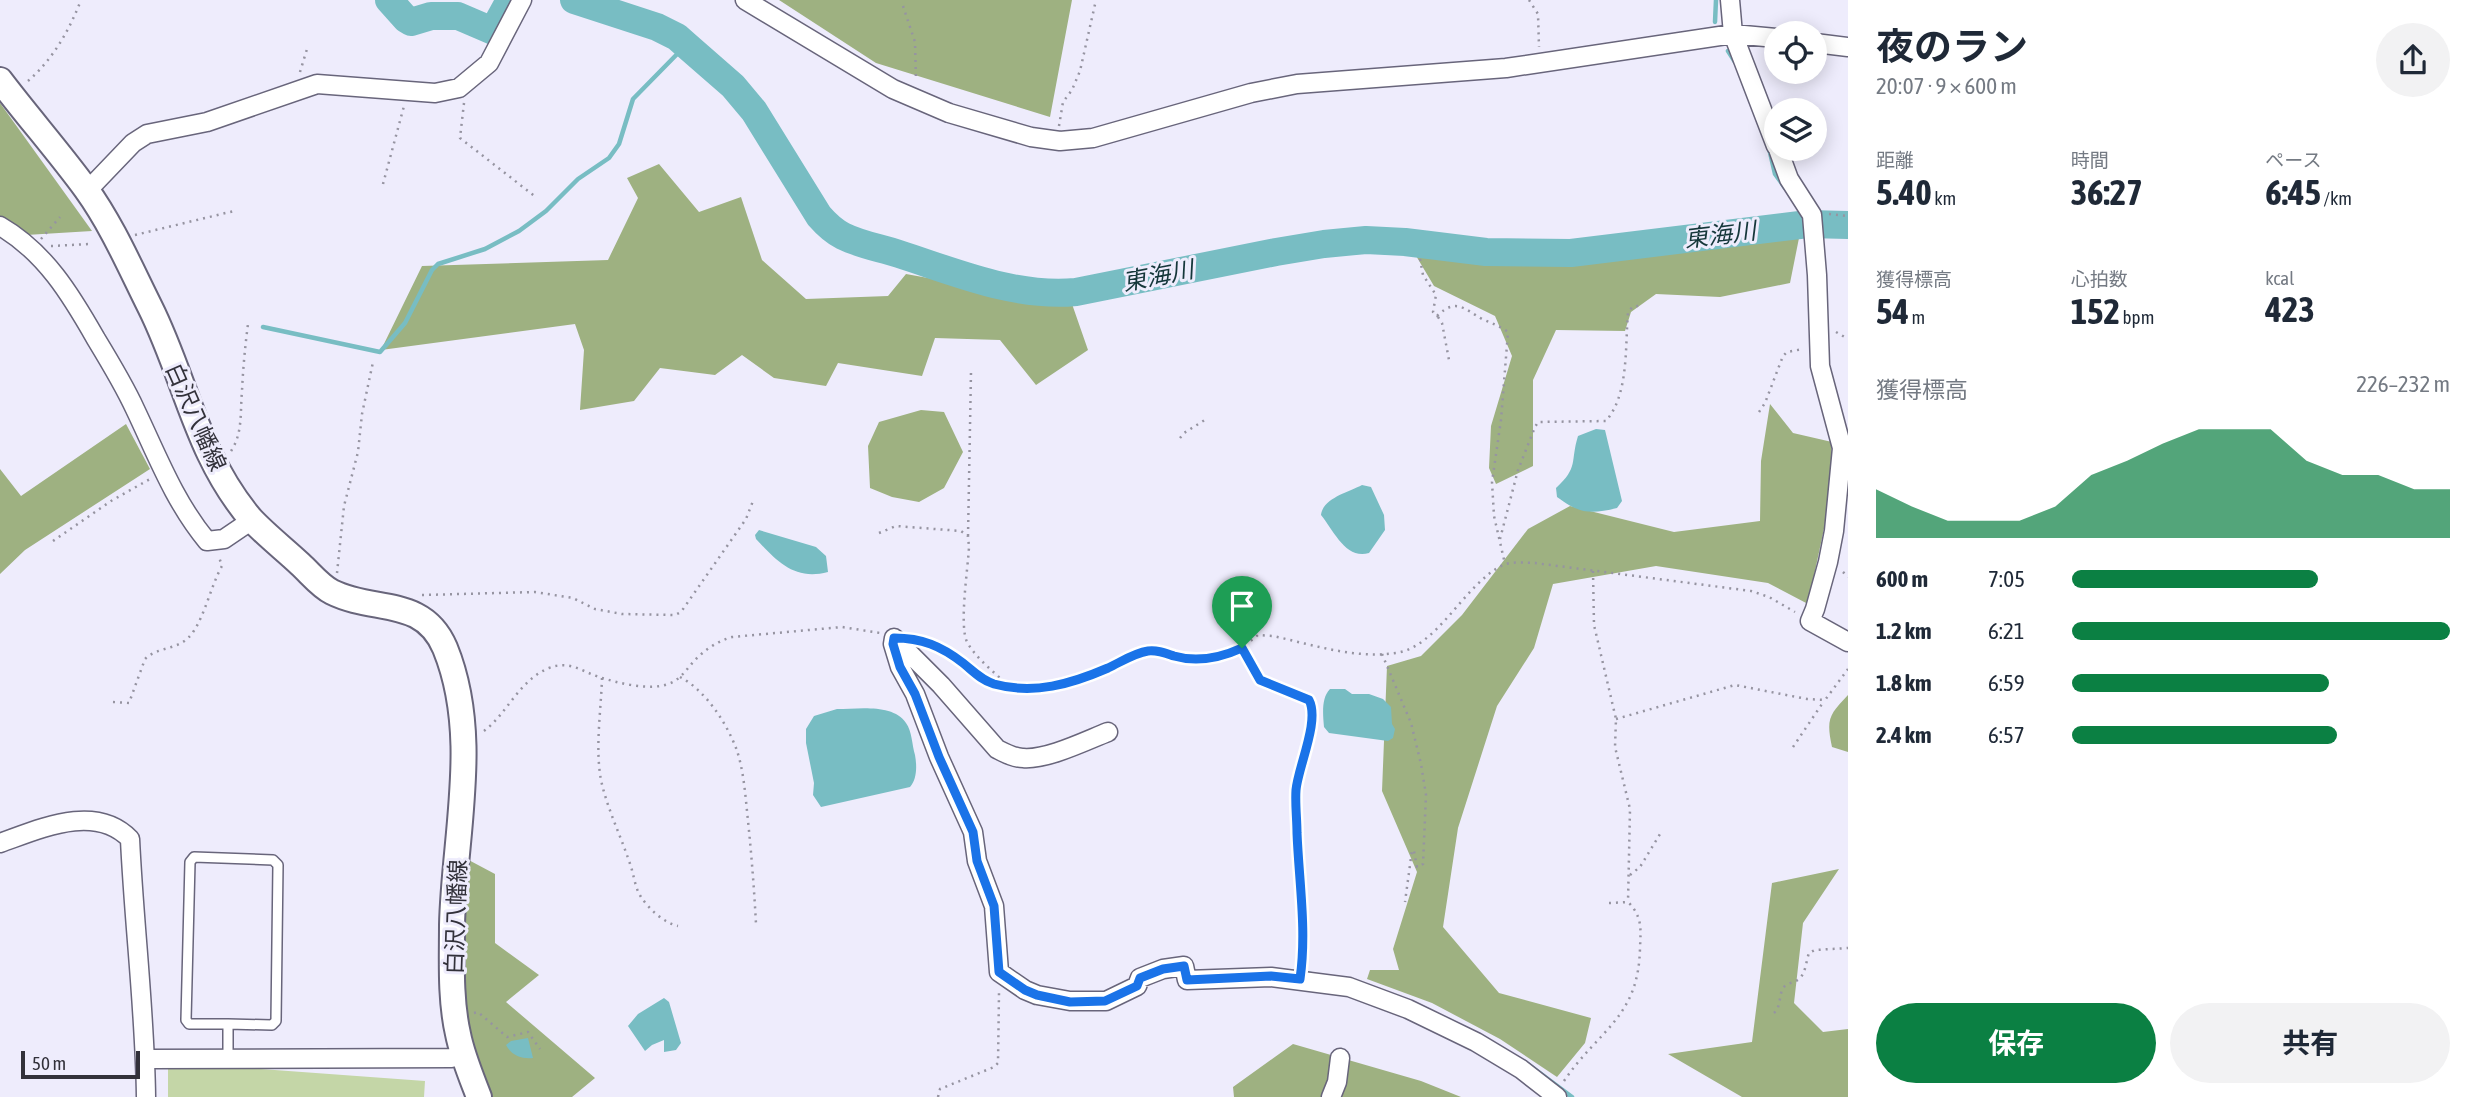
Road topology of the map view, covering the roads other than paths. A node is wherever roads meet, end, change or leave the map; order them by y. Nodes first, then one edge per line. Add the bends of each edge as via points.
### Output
1 (522, 0) edge
2 (745, 0) edge
3 (1730, 0) edge
4 (1733, 34) junction
5 (1764, 37) edge
6 (1827, 44) edge
7 (1848, 47) edge
8 (6, 88) edge
9 (1764, 114) edge
10 (1783, 161) edge
11 (87, 191) junction
12 (0, 226) edge
13 (252, 520) junction
14 (1848, 642) edge
15 (1108, 732) dead end
16 (0, 844) edge
17 (228, 1024) junction
18 (461, 1046) junction
19 (1340, 1058) dead end
20 (146, 1059) junction
21 (229, 1059) junction
22 (1556, 1096) edge
23 (146, 1097) edge
24 (478, 1097) edge
25 (1331, 1097) edge

1 - 11 street via 489,63 459,88 435,93 317,84 207,122 147,134
2 - 4 street via 915,99 1031,137 1060,141 1093,138 1297,84 1506,68
3 - 4 street
4 - 5 street
4 - 9 street
6 - 7 street
8 - 11 main road, 白沢八幡線
10 - 14 street via 1812,215 1820,366 1839,432 1842,462 1828,562 1810,621
11 - 13 main road, 白沢八幡線 via 152,311 215,466
12 - 13 street via 35,248 68,292 119,378 190,522 207,541 224,539
13 - 18 main road, 白沢八幡線 via 328,590 351,600 411,611 426,620 445,647 463,738 452,922 453,999
15 - 22 street via 1038,758 1010,755 997,749 894,638 900,667 973,832 977,861 994,906 999,972 1025,990 1070,1002 1105,1001 1137,986 1149,973 1184,966 1187,980 1271,976 1349,987 1476,1042
16 - 20 street via 51,825 98,820 120,828 130,839
17 - 17 lane via 272,1025 276,1021 278,865 273,860 194,857 190,862 186,1020 189,1024
17 - 21 lane
18 - 21 street via 451,1058
18 - 24 main road, 白沢八幡線
19 - 25 street
20 - 21 street
20 - 23 street

